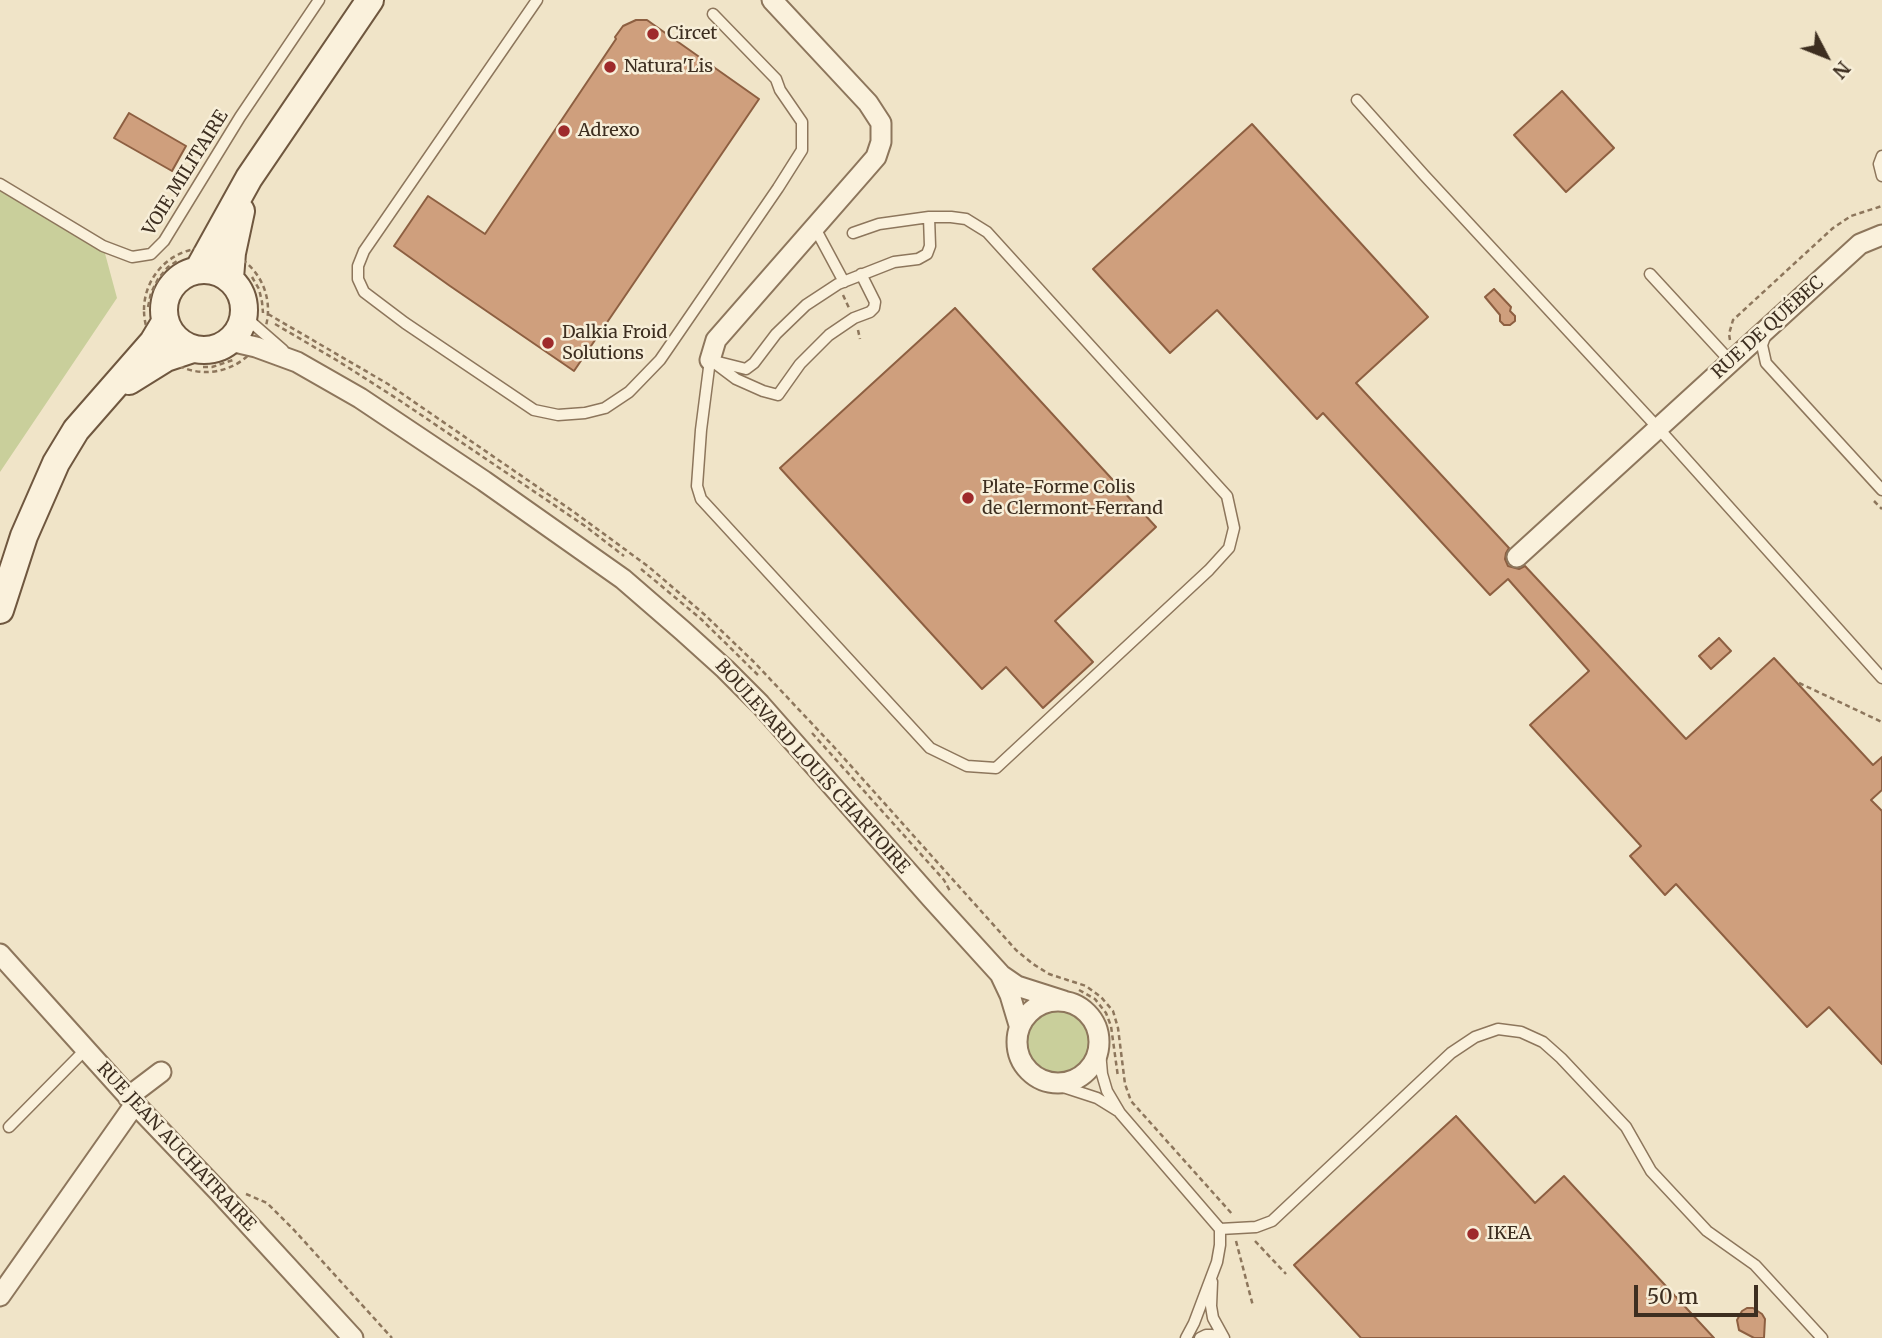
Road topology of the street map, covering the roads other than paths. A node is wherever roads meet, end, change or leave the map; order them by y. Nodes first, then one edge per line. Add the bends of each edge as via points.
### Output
1 (319, 0) edge
2 (370, 0) edge
3 (537, 0) edge
4 (772, 0) edge
5 (713, 13) dead end
6 (1357, 100) dead end
7 (1882, 156) edge
8 (1882, 176) edge
9 (0, 184) edge
10 (929, 217) junction
11 (815, 228) junction
12 (853, 233) dead end
13 (1882, 236) edge
14 (218, 260) junction
15 (861, 274) junction
16 (1650, 274) dead end
17 (844, 282) junction
18 (1777, 318) junction
19 (256, 332) junction
20 (160, 340) junction
21 (1735, 358) junction
22 (710, 360) junction
23 (1659, 429) junction
24 (1882, 491) edge
25 (1517, 557) dead end
26 (0, 610) edge
27 (1882, 678) edge
28 (0, 954) edge
29 (1001, 975) junction
30 (1064, 1001) junction
31 (1020, 1025) junction
32 (1099, 1040) junction
33 (86, 1049) junction
34 (161, 1072) dead end
35 (1051, 1083) junction
36 (132, 1101) junction
37 (1120, 1112) junction
38 (9, 1127) dead end
39 (1220, 1229) junction
40 (1213, 1272) junction
41 (0, 1296) edge
42 (353, 1338) edge
43 (1186, 1338) edge
44 (1200, 1338) edge
45 (1216, 1338) edge
46 (1224, 1338) edge
47 (1822, 1338) edge

1 - 9 lane, VOIE MILITAIRE via 164,241 151,254 132,257 103,246
2 - 14 main road via 249,178
3 - 5 lane via 364,251 358,279 374,301 427,338 534,410 558,415 606,408 629,392 660,359 802,150 802,122 776,79
4 - 11 street via 868,103 881,123 876,157
6 - 23 lane
7 - 8 lane
10 - 12 lane
10 - 15 lane via 927,254
10 - 22 lane via 966,219 988,232 1227,496 1234,528 1229,548 1209,570 996,768 967,766 930,748 701,499 697,486
11 - 17 lane
11 - 22 street via 716,340
13 - 18 street, RUE DE QUÉBEC via 1860,244
14 - 19 main road via 242,295
14 - 20 main road via 187,273 170,288
15 - 17 lane
15 - 22 lane via 874,307 829,335 778,395 736,379
16 - 21 lane
17 - 22 lane via 806,305 746,369
18 - 21 street, RUE DE QUÉBEC
18 - 24 lane via 1762,345 1766,363
19 - 20 main road via 242,325 230,341 206,350 193,349 171,334
19 - 29 street, BOULEVARD LOUIS CHARTOIRE via 623,579 760,704
20 - 26 main road via 76,430 56,463 24,536
21 - 23 street, RUE DE QUÉBEC
23 - 25 street, RUE DE QUÉBEC
23 - 27 lane
28 - 33 street, RUE JEAN AUCHATRAIRE
29 - 30 street
29 - 31 street
30 - 31 street via 1037,1005
30 - 32 street via 1088,1014
31 - 35 street via 1016,1038 1022,1063 1030,1073
32 - 35 street via 1098,1052 1085,1073
32 - 37 lane via 1102,1074
33 - 36 street, RUE JEAN AUCHATRAIRE
33 - 38 lane
34 - 36 street
35 - 37 lane via 1097,1098
36 - 41 street
36 - 42 street, RUE JEAN AUCHATRAIRE
37 - 39 lane
39 - 40 lane
39 - 47 lane via 1272,1221 1459,1048 1498,1029 1521,1032 1543,1042 1561,1058 1626,1127 1651,1171 1707,1231 1755,1265
40 - 43 lane
40 - 46 lane via 1213,1318
44 - 45 lane

